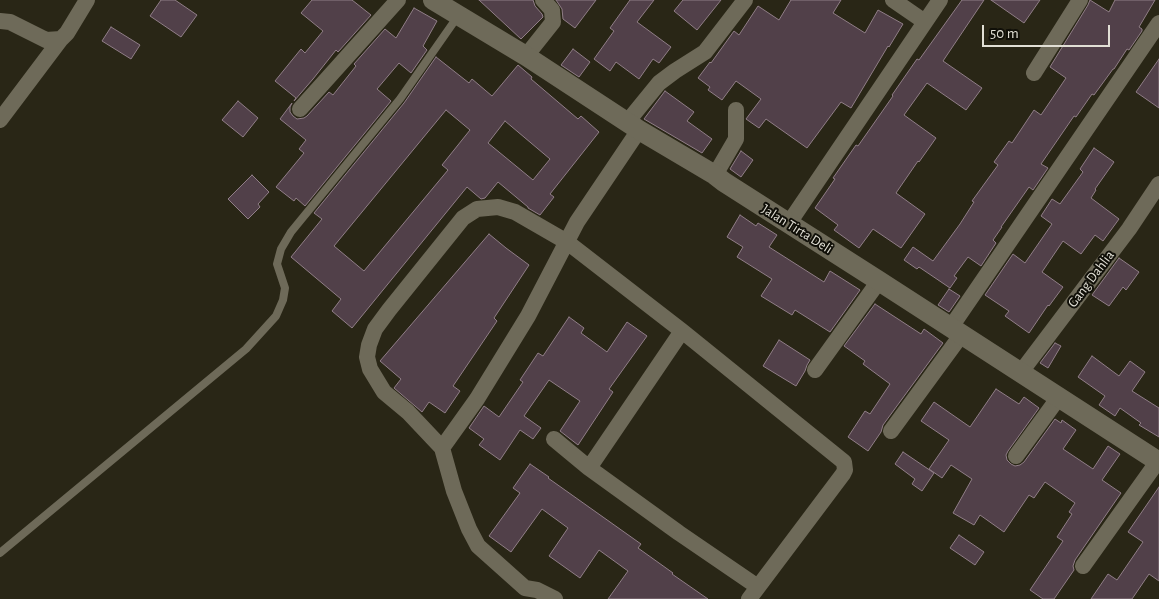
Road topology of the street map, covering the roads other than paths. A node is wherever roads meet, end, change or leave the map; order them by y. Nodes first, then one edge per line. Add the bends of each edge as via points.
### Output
1 (87, 0) edge
2 (398, 0) edge
3 (433, 0) edge
4 (543, 0) edge
5 (745, 0) edge
6 (893, 0) edge
7 (940, 0) edge
8 (1080, 0) edge
9 (458, 16) junction
10 (0, 21) edge
11 (925, 22) junction
12 (1159, 23) edge
13 (61, 39) junction
14 (526, 56) junction
15 (1034, 73) dead end
16 (300, 109) dead end
17 (736, 110) dead end
18 (0, 120) edge
19 (633, 125) junction
20 (715, 175) junction
21 (1159, 184) edge
22 (789, 223) junction
23 (567, 242) junction
24 (879, 281) junction
25 (682, 331) junction
26 (956, 331) junction
27 (815, 370) dead end
28 (1021, 372) junction
29 (1059, 397) junction
30 (891, 432) dead end
31 (554, 440) dead end
32 (442, 448) junction
33 (1016, 456) dead end
34 (1158, 461) edge
35 (589, 468) junction
36 (0, 553) edge
37 (1083, 566) dead end
38 (753, 593) edge
39 (527, 594) edge
40 (555, 599) edge

1 - 13 street
2 - 16 street
3 - 9 street, Jalan Tirta Deli
4 - 14 street via 552,10 553,22
5 - 19 street via 705,52 659,84
6 - 11 street
7 - 11 street
8 - 15 street
9 - 14 street, Jalan Tirta Deli
9 - 36 lane via 400,99 291,232 281,249 278,264 285,288 276,316 246,349
10 - 13 street via 10,22 46,40
11 - 22 street
12 - 26 street
13 - 18 street
14 - 19 street, Jalan Tirta Deli
17 - 20 street via 736,139
19 - 20 street, Jalan Tirta Deli
19 - 23 street
20 - 22 street, Jalan Tirta Deli
21 - 28 street, Gang Dahlia
22 - 24 street, Jalan Tirta Deli
23 - 25 street
23 - 32 street via 523,324 477,399
23 - 32 street via 515,212 498,207 477,210 463,218 375,329 369,345 370,369 384,392
24 - 26 street, Jalan Tirta Deli
24 - 27 street
25 - 35 street
25 - 38 street via 844,462 843,474
26 - 28 street, Jalan Tirta Deli
26 - 30 street
28 - 29 street, Jalan Tirta Deli
29 - 33 street
29 - 34 street, Jalan Tirta Deli
31 - 35 street
32 - 39 street via 454,491 478,546
34 - 37 street
35 - 38 street
39 - 40 street via 537,590

